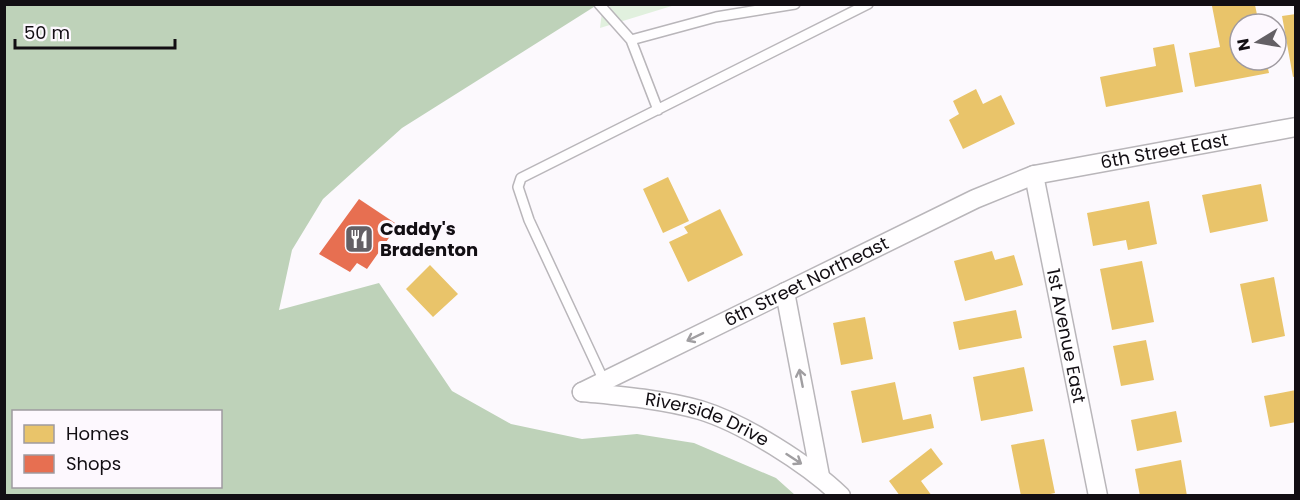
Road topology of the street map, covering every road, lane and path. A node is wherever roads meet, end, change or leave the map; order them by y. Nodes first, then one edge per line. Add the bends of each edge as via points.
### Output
1 (599, 4) edge
2 (795, 4) edge
3 (868, 4) edge
4 (631, 40) junction
5 (658, 110) junction
6 (1296, 127) edge
7 (1034, 175) junction
8 (785, 292) junction
9 (604, 381) junction
10 (582, 392) joint
11 (820, 476) junction
12 (841, 495) edge
13 (1098, 495) edge

1 - 4 lane
2 - 4 lane via 716,17
3 - 5 lane
4 - 5 lane
5 - 9 lane via 518,182 532,227
6 - 7 street, 6th Street East
7 - 8 street, 6th Street Northeast via 975,199
7 - 13 street, 1st Avenue East
8 -> 9 street, 6th Street Northeast
11 -> 8 street
9 - 10 street, 6th Street Northeast
10 -> 11 street, Riverside Drive via 646,398 701,410 770,444
11 - 12 street, Riverside Drive

